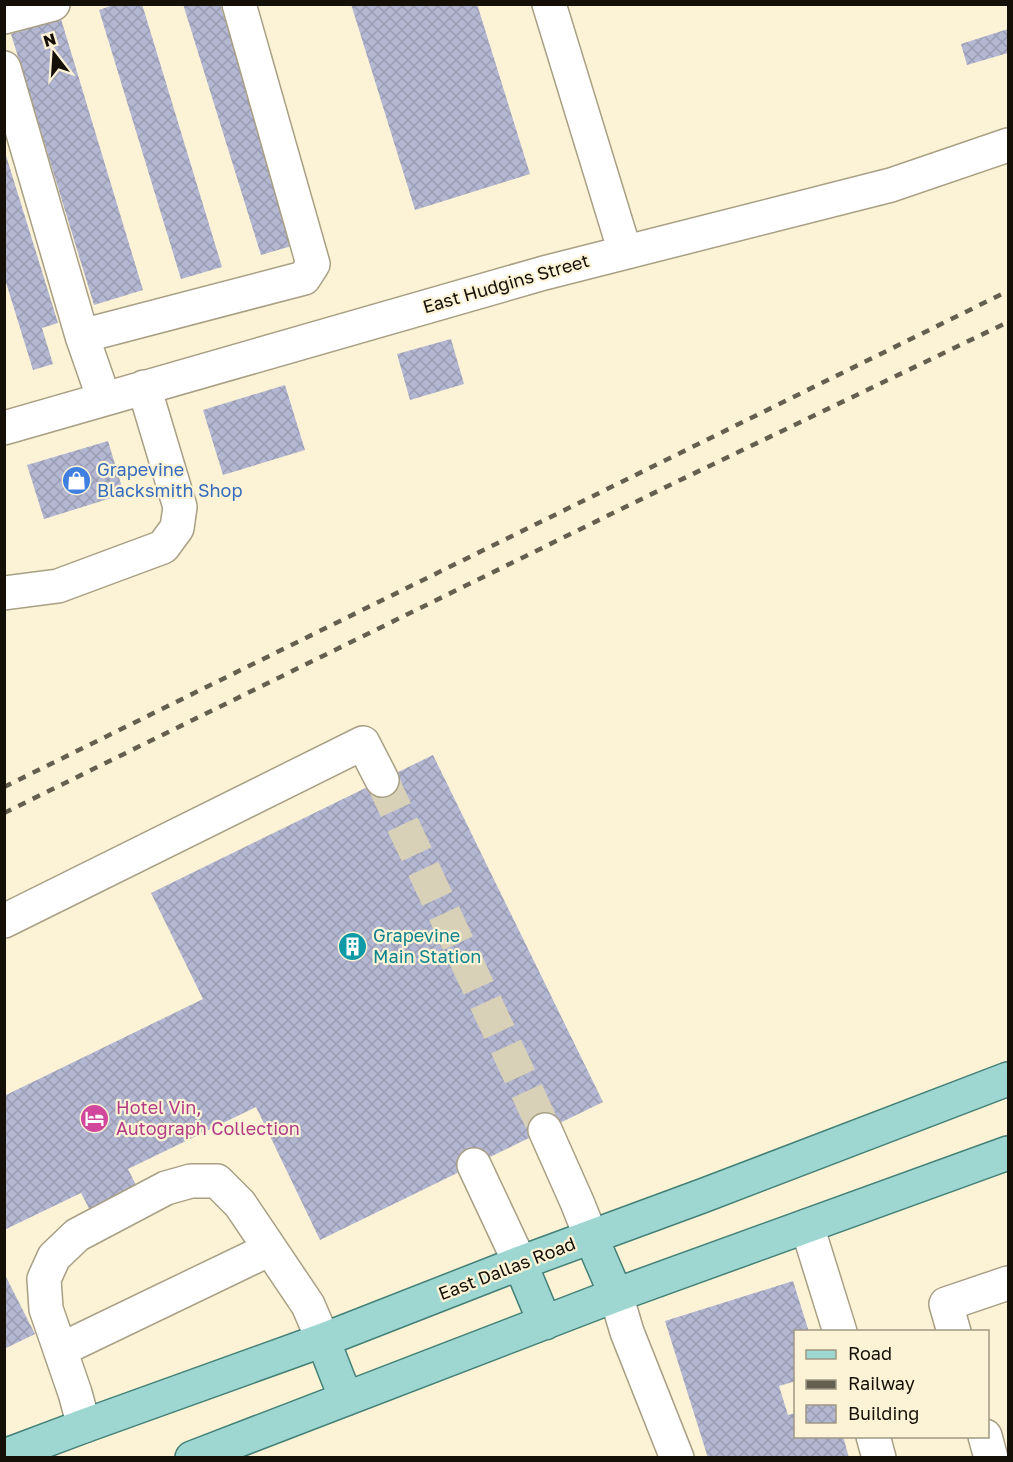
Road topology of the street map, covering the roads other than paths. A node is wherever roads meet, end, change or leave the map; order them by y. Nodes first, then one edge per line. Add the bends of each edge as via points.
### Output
1 (53, 4) edge
2 (239, 4) edge
3 (549, 4) edge
4 (4, 17) edge
5 (4, 68) edge
6 (1008, 145) edge
7 (625, 252) junction
8 (82, 336) junction
9 (144, 387) junction
10 (104, 399) junction
11 (4, 428) edge
12 (4, 592) edge
13 (382, 780) tunnel mouth
14 (4, 921) edge
15 (1008, 1079) edge
16 (545, 1130) tunnel mouth
17 (1008, 1153) edge
18 (474, 1165) dead end
19 (807, 1226) junction
20 (591, 1238) junction
21 (270, 1249) junction
22 (520, 1263) junction
23 (1008, 1283) edge
24 (616, 1295) junction
25 (545, 1323) junction
26 (839, 1330) edge
27 (953, 1330) edge
28 (322, 1340) junction
29 (60, 1350) junction
30 (346, 1399) junction
31 (84, 1426) junction
32 (873, 1438) edge
33 (985, 1438) edge
34 (4, 1456) edge
35 (192, 1458) edge
36 (677, 1458) edge
37 (879, 1458) edge
38 (991, 1458) edge

1 - 4 street
2 - 8 street via 313,264 304,278
3 - 7 street
5 - 8 street
6 - 7 street, East Hudgins Street via 891,185
7 - 9 street, East Hudgins Street
8 - 10 street
9 - 10 street, East Hudgins Street
9 - 12 street via 180,507 177,528 163,547 58,586
10 - 11 street, East Hudgins Street
13 - 14 street via 363,743
15 - 20 main road, East Dallas Road
16 - 20 street
17 - 19 main road
18 - 22 street
19 - 24 main road
19 - 26 street
20 - 22 main road, East Dallas Road
20 - 24 main road
21 - 28 street via 308,1305
21 - 29 street
21 - 29 street via 240,1204 216,1181 191,1180 166,1188 77,1235 54,1257 44,1279 46,1309
22 - 25 main road
22 - 28 main road, East Dallas Road
23 - 27 street via 946,1304
24 - 25 main road
24 - 36 street
25 - 30 main road
28 - 30 main road
28 - 31 main road, East Dallas Road
29 - 31 street
30 - 35 main road
31 - 34 main road, East Dallas Road
32 - 37 street
33 - 38 street

